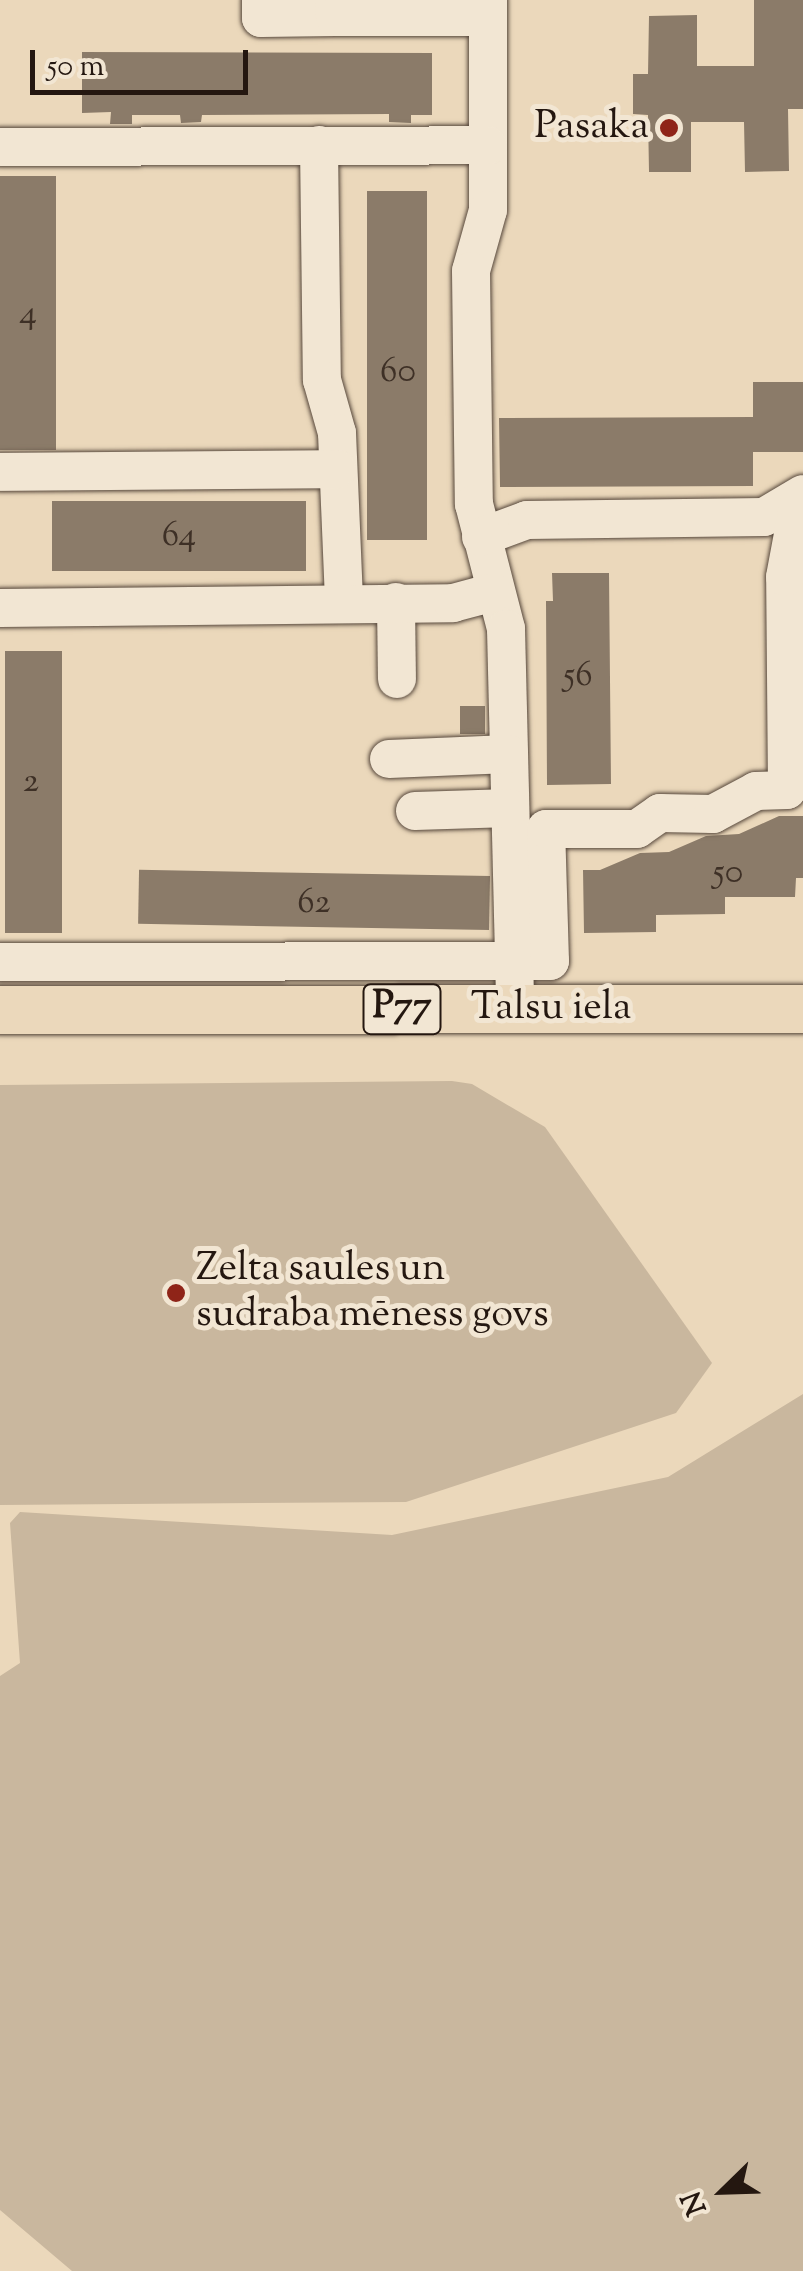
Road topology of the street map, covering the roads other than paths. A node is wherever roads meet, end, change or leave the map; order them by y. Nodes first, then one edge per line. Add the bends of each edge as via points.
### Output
1 (261, 0) edge
2 (488, 8) edge
3 (334, 9) edge
4 (318, 145) junction
5 (488, 145) junction
6 (0, 147) edge
7 (337, 469) junction
8 (0, 472) edge
9 (801, 496) edge
10 (480, 537) junction
11 (494, 592) junction
12 (344, 601) junction
13 (396, 602) junction
14 (0, 608) edge
15 (397, 680) dead end
16 (509, 754) junction
17 (389, 759) dead end
18 (415, 810) dead end
19 (522, 822) junction
20 (0, 962) edge
21 (515, 986) junction
22 (803, 1009) edge
23 (0, 1010) edge

1 - 3 street via 261,18
2 - 3 street
2 - 5 street
4 - 5 street
4 - 6 street
4 - 7 street via 322,380 338,433
5 - 10 street via 488,210 471,271
7 - 8 street
7 - 12 street
9 - 10 street via 764,517 527,520
9 - 19 street via 785,578 787,790 756,791 714,814 660,813 637,829
10 - 11 street
11 - 13 street via 453,603
11 - 16 street via 506,629
12 - 13 street
12 - 14 street
13 - 15 street
16 - 17 street
16 - 19 street
18 - 19 street
19 - 21 street
20 - 21 street
21 - 22 main road, Talsu iela / P77
21 - 23 main road, Talsu iela / P77

